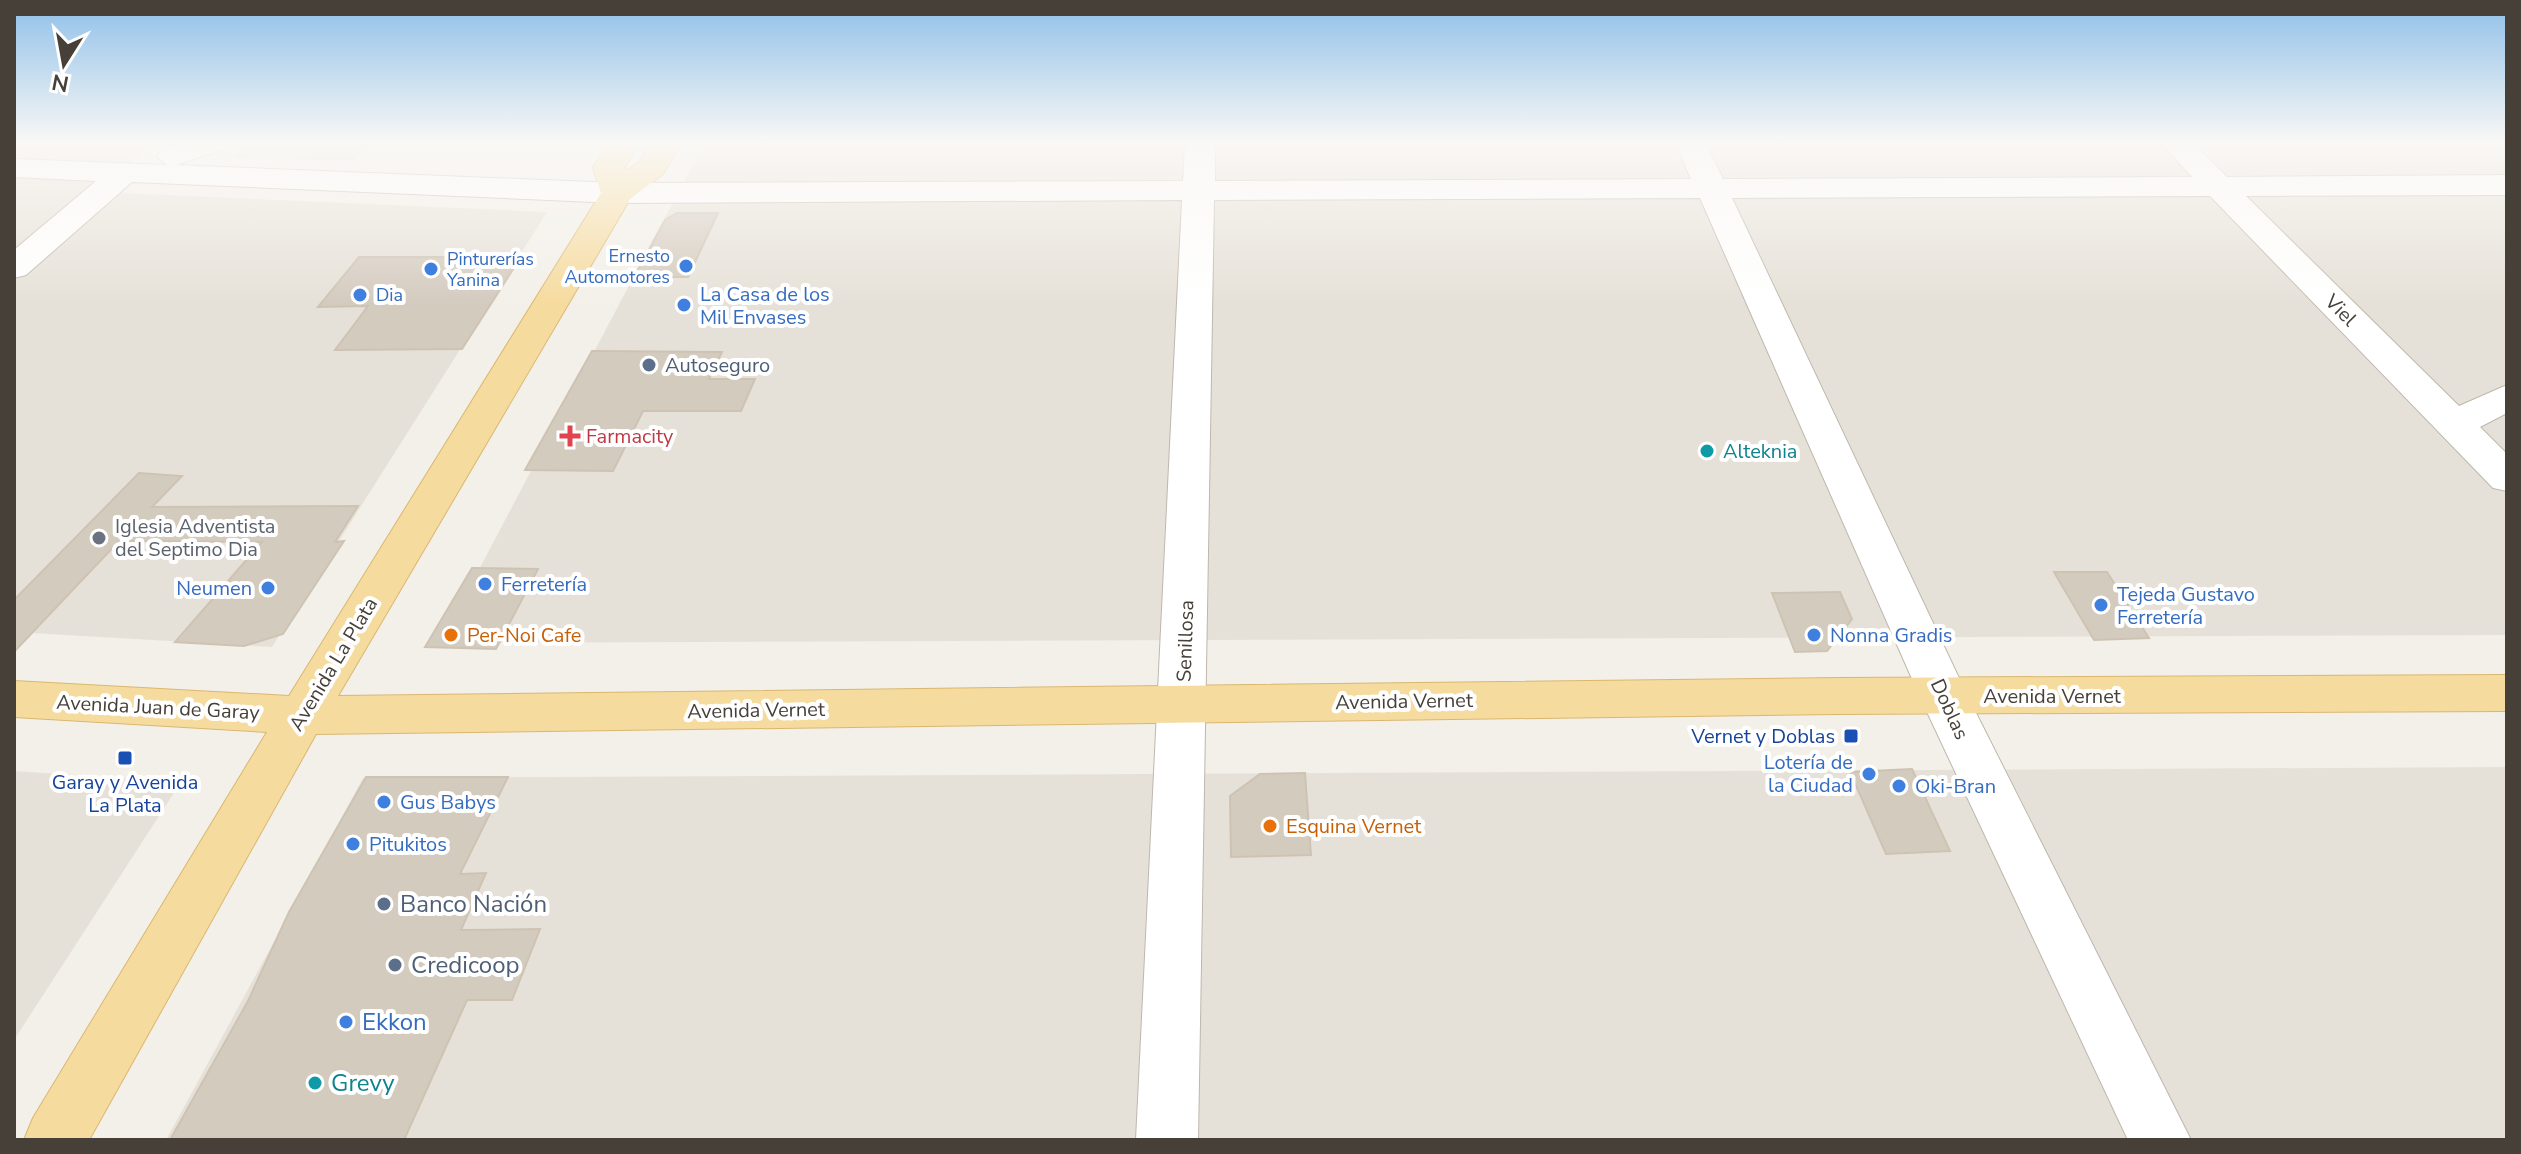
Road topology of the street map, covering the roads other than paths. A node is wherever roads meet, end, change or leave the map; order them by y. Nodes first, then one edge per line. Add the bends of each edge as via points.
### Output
1 (113, 196) edge
2 (615, 196) edge
3 (1198, 196) edge
4 (1717, 196) edge
5 (2228, 196) edge
6 (14, 268) edge
7 (2507, 397) edge
8 (2453, 425) junction
9 (2507, 478) edge
10 (2507, 693) edge
11 (1944, 697) junction
12 (14, 699) edge
13 (1183, 704) junction
14 (302, 715) junction
15 (55, 1140) edge
16 (1167, 1140) edge
17 (2160, 1140) edge

1 - 6 street
2 - 14 main road, Avenida La Plata
3 - 13 street, Senillosa
4 - 11 street, Doblas
5 - 8 street, Viel
7 - 8 street
8 - 9 street, Viel
10 - 11 main road, Avenida Vernet
11 - 13 main road, Avenida Vernet
11 - 17 street, Doblas
12 - 14 main road, Avenida Juan de Garay
13 - 14 main road, Avenida Vernet
13 - 16 street, Senillosa
14 - 15 main road, Avenida La Plata

